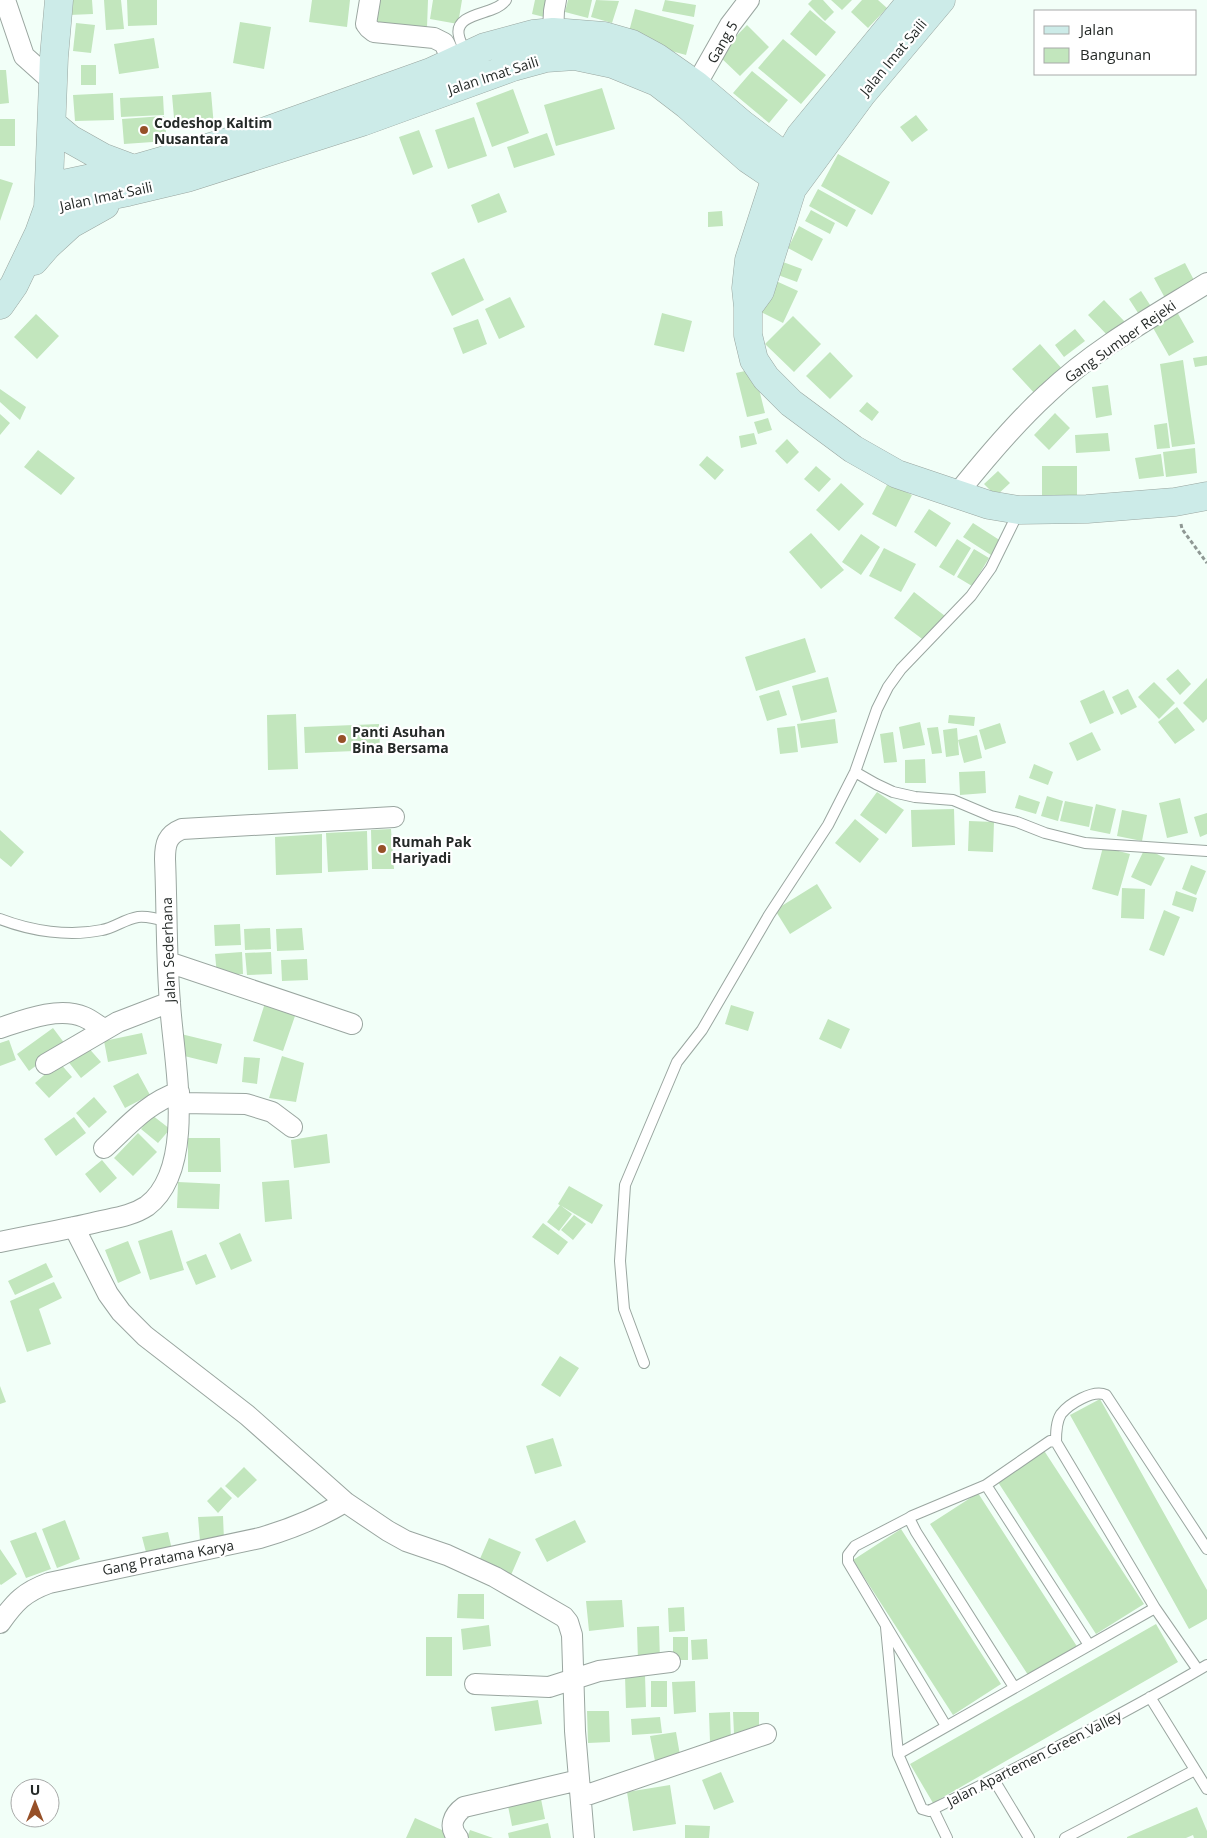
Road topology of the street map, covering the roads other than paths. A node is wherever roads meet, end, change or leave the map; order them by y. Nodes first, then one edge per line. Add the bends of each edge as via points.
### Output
1 (5, 0) edge
2 (59, 0) edge
3 (370, 0) edge
4 (506, 0) edge
5 (556, 0) edge
6 (749, 0) edge
7 (912, 0) edge
8 (941, 0) edge
9 (553, 32) junction
10 (460, 58) junction
11 (53, 82) junction
12 (696, 85) junction
13 (52, 124) junction
14 (792, 166) junction
15 (131, 180) junction
16 (48, 197) junction
17 (1207, 283) edge
18 (7, 295) edge
19 (957, 494) junction
20 (1207, 496) edge
21 (1020, 510) junction
22 (854, 772) junction
23 (394, 817) dead end
24 (1207, 851) edge
25 (0, 918) edge
26 (168, 922) junction
27 (168, 962) junction
28 (170, 1002) junction
29 (352, 1024) dead end
30 (0, 1028) edge
31 (104, 1029) junction
32 (46, 1064) dead end
33 (179, 1098) junction
34 (292, 1127) dead end
35 (104, 1148) dead end
36 (74, 1227) junction
37 (0, 1242) edge
38 (644, 1363) dead end
39 (1056, 1442) junction
40 (986, 1485) junction
41 (345, 1502) junction
42 (909, 1518) junction
43 (1207, 1549) edge
44 (1155, 1608) junction
45 (0, 1623) edge
46 (886, 1627) junction
47 (1089, 1645) junction
48 (670, 1662) dead end
49 (1207, 1665) edge
50 (1198, 1670) junction
51 (574, 1680) junction
52 (474, 1684) dead end
53 (1014, 1687) junction
54 (1150, 1697) junction
55 (946, 1726) junction
56 (766, 1734) dead end
57 (898, 1754) junction
58 (1195, 1770) junction
59 (994, 1780) junction
60 (580, 1789) junction
61 (1207, 1789) edge
62 (933, 1809) junction
63 (458, 1838) edge
64 (584, 1838) edge
65 (947, 1838) edge
66 (1029, 1838) edge
67 (1064, 1838) edge

1 - 11 street via 24,56
2 - 11 main road
3 - 10 street via 366,24 374,32 434,38 444,42
4 - 10 lane via 493,9 467,18 460,26
5 - 9 street
6 - 12 street, Gang 5 via 730,25
7 - 14 main road, Jalan Imat Saili
8 - 14 main road, Jalan Imat Saili via 862,94
9 - 10 main road, Jalan Imat Saili via 533,34
9 - 12 main road, Jalan Imat Saili via 604,36 632,44
10 - 15 main road, Jalan Imat Saili via 376,92
11 - 13 main road
12 - 14 main road, Jalan Imat Saili
13 - 15 main road via 70,140 102,157
13 - 16 main road
14 - 15 main road, Jalan Imat Saili via 748,158 656,82 613,64 575,56 546,58 513,67 362,122 187,178
14 - 19 main road via 760,291 748,307 748,335 754,360 791,404 853,449 897,474
15 - 16 main road
15 - 18 main road via 47,246
16 - 18 main road via 39,233
17 - 19 street, Gang Sumber Rejeki via 1137,326 1071,373 987,457
19 - 21 main road via 989,505
20 - 21 main road via 1087,510
21 - 22 lane via 991,568 971,596 901,669 888,688 876,709
22 - 24 lane via 893,792 953,800 990,816 1085,843
22 - 38 lane via 828,825 769,915 702,1030 677,1062 625,1185 620,1261 624,1309
23 - 26 street, Jalan Sederhana via 182,828 168,838 165,845
25 - 26 lane via 64,933 105,930 137,917
26 - 27 street, Jalan Sederhana
27 - 28 street, Jalan Sederhana
27 - 29 street
28 - 31 street
28 - 33 street, Jalan Sederhana
30 - 31 street via 49,1015 67,1014 83,1016
31 - 32 street
33 - 34 street via 246,1104 272,1112
33 - 35 street via 158,1101
33 - 36 street, Jalan Sederhana via 177,1141 170,1175 163,1188 148,1205 128,1215
36 - 37 street, Jalan Sederhana
36 - 41 street via 108,1294 121,1312 145,1336 247,1415
39 - 40 lane, Jalan Apartemen Green Valley via 1050,1441
39 - 43 lane via 1062,1413 1088,1394 1100,1392 1106,1395
39 - 44 lane
40 - 42 lane, Jalan Apartemen Green Valley
40 - 47 lane
41 - 45 street, Gang Pratama Karya via 290,1529 260,1538 49,1583 22,1596
41 - 51 street via 406,1541 448,1555 495,1577 564,1617 572,1636
42 - 46 lane, Jalan Apartemen Green Valley via 854,1546 848,1555 850,1568
42 - 53 lane
44 - 47 lane
44 - 50 lane
46 - 55 lane, Jalan Apartemen Green Valley
46 - 57 lane, Jalan Apartemen Green Valley
47 - 53 lane
48 - 51 street via 599,1671
49 - 50 lane, Jalan Apartemen Green Valley
50 - 54 lane, Jalan Apartemen Green Valley
51 - 52 street via 541,1688
51 - 60 street
53 - 55 lane
54 - 58 lane
54 - 59 lane, Jalan Apartemen Green Valley
55 - 57 lane
56 - 60 street
57 - 62 lane, Jalan Apartemen Green Valley via 922,1809
58 - 61 lane
58 - 67 lane
59 - 62 lane, Jalan Apartemen Green Valley
59 - 66 lane
60 - 63 street via 464,1807 454,1817 452,1825
60 - 64 street
62 - 65 lane

